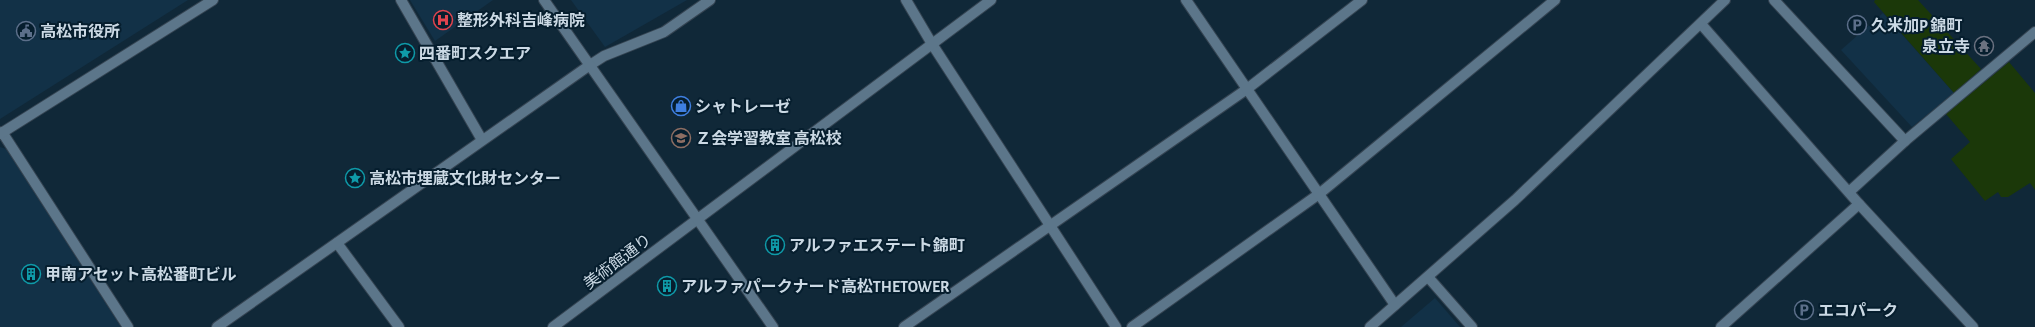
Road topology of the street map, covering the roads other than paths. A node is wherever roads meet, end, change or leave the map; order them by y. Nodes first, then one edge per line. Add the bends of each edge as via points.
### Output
1 (213, 0) edge
2 (401, 0) edge
3 (544, 0) edge
4 (710, 0) edge
5 (906, 0) edge
6 (991, 0) edge
7 (1186, 0) edge
8 (1362, 0) edge
9 (1555, 0) edge
10 (1725, 0) edge
11 (1774, 0) edge
12 (1701, 24) junction
13 (2035, 32) edge
14 (932, 44) junction
15 (590, 65) junction
16 (1247, 89) junction
17 (1, 133) edge
18 (482, 140) junction
19 (1904, 141) junction
20 (1849, 192) junction
21 (1319, 194) junction
22 (1859, 204) junction
23 (697, 219) junction
24 (1050, 226) junction
25 (337, 243) junction
26 (1428, 277) junction
27 (1396, 305) junction
28 (128, 327) edge
29 (217, 327) edge
30 (399, 327) edge
31 (553, 327) edge
32 (773, 327) edge
33 (904, 327) edge
34 (1116, 327) edge
35 (1132, 327) edge
36 (1370, 327) edge
37 (1472, 327) edge
38 (1721, 327) edge
39 (1973, 327) edge

1 - 17 street
2 - 18 street
3 - 15 street
4 - 15 street via 664,32 604,56
5 - 14 street
6 - 14 street, 美術館通り
7 - 16 street
8 - 16 street
9 - 21 street
10 - 12 street
11 - 19 street
12 - 20 street
12 - 26 street via 1515,200
13 - 19 street
14 - 23 street, 美術館通り
14 - 24 street
15 - 18 street
15 - 23 street
16 - 21 street
16 - 24 street
17 - 28 street
18 - 25 street
19 - 20 street
20 - 22 street
21 - 27 street
21 - 35 street
22 - 38 street
22 - 39 street
23 - 31 street, 美術館通り
23 - 32 street
24 - 33 street
24 - 34 street
25 - 29 street
25 - 30 street
26 - 27 street
26 - 37 street
27 - 36 street

